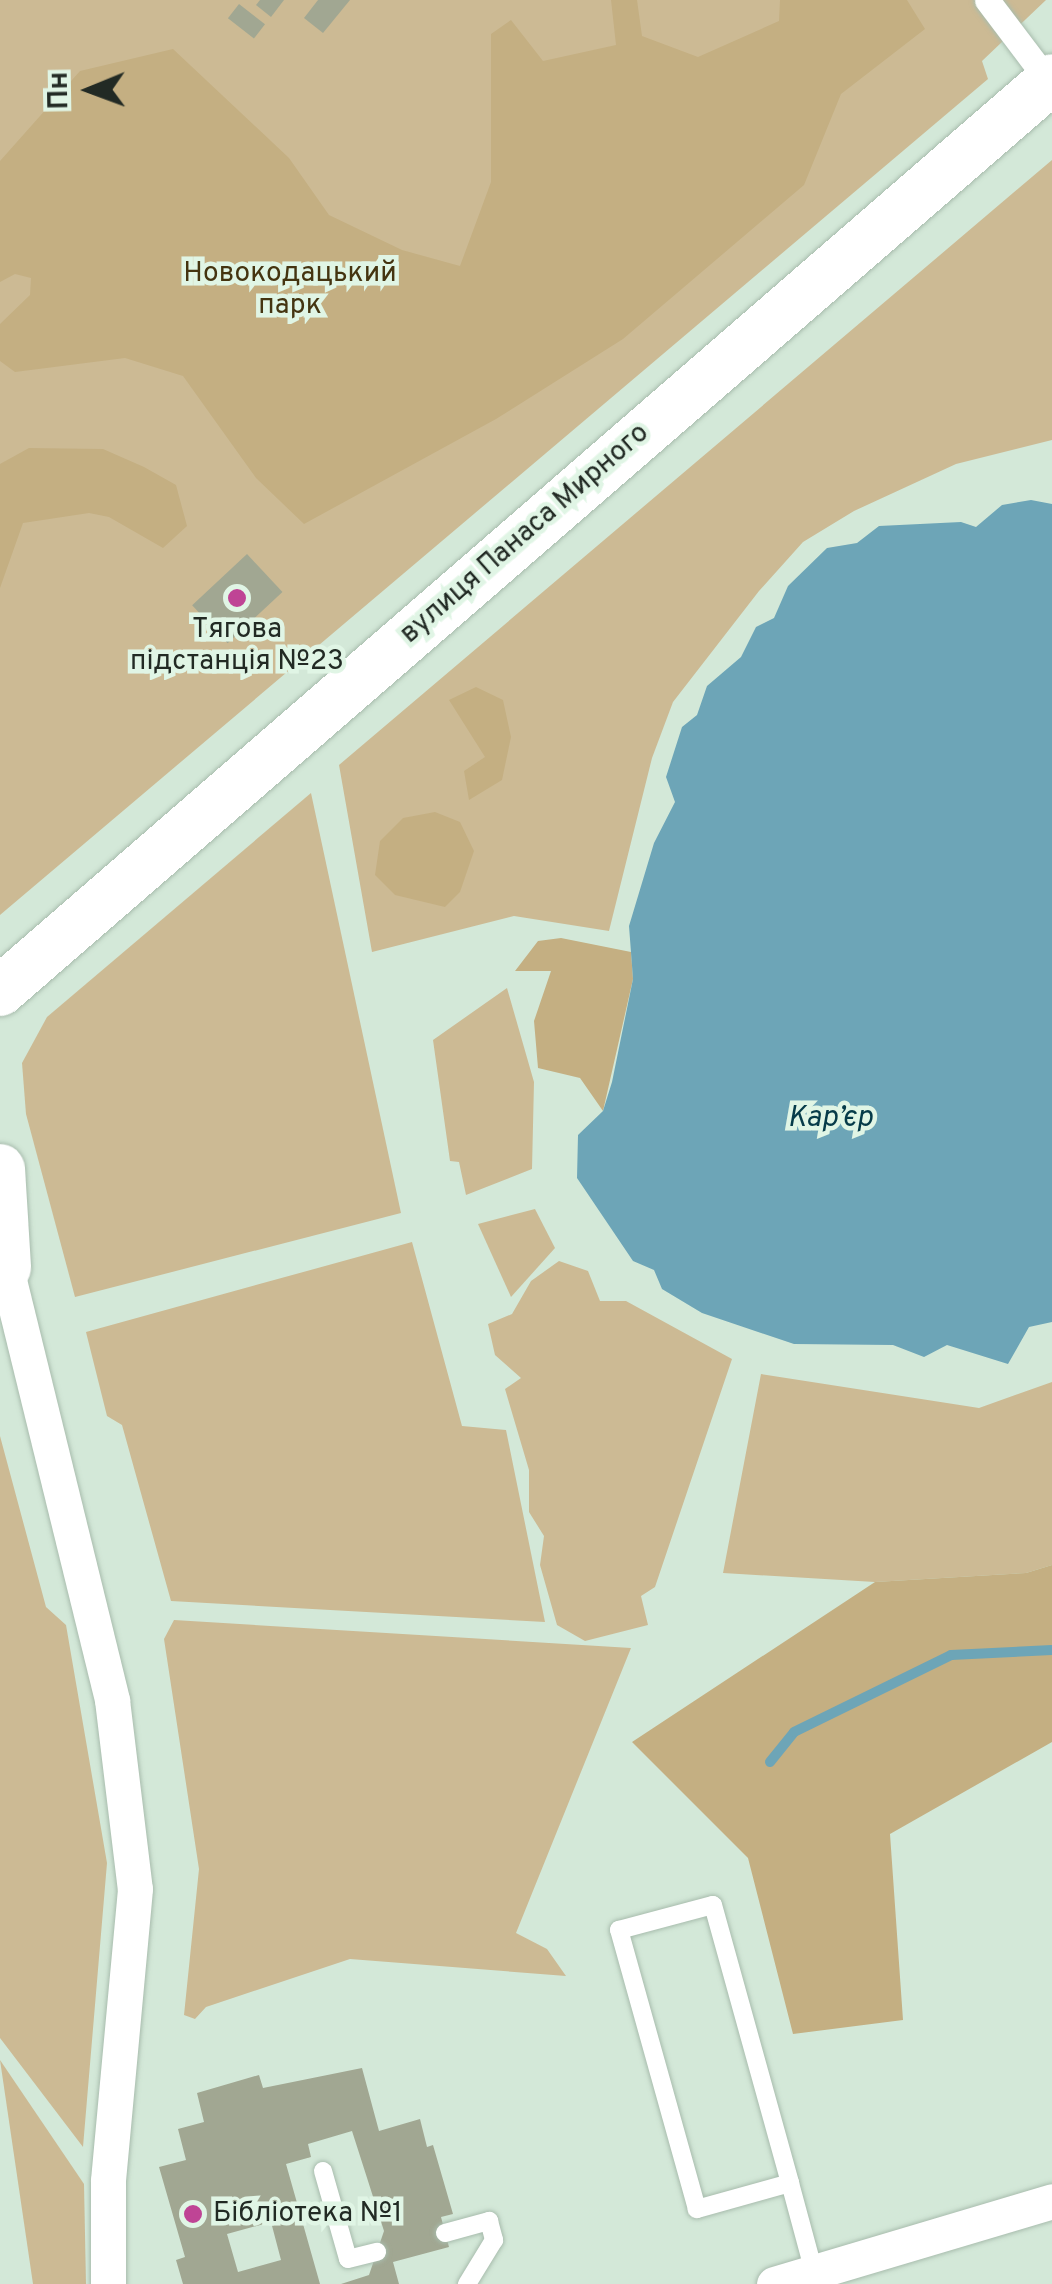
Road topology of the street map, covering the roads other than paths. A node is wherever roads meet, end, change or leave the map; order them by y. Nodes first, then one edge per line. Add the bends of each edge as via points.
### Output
1 (987, 0) edge
2 (1050, 81) edge
3 (0, 992) edge
4 (0, 1169) edge
5 (3, 1264) edge
6 (323, 2172) dead end
7 (790, 2183) junction
8 (1052, 2200) edge
9 (446, 2233) dead end
10 (377, 2252) dead end
11 (814, 2272) junction
12 (108, 2284) edge
13 (466, 2284) edge
14 (774, 2284) edge

1 - 2 street
2 - 3 main road, вулиця Панаса Мирного
4 - 5 main road
5 - 12 street via 104,1662 135,1889 108,2182
6 - 10 lane via 348,2260
7 - 7 lane via 712,1904 620,1930 697,2209
7 - 11 lane
8 - 11 street
9 - 13 lane via 489,2221 494,2240
11 - 14 street

